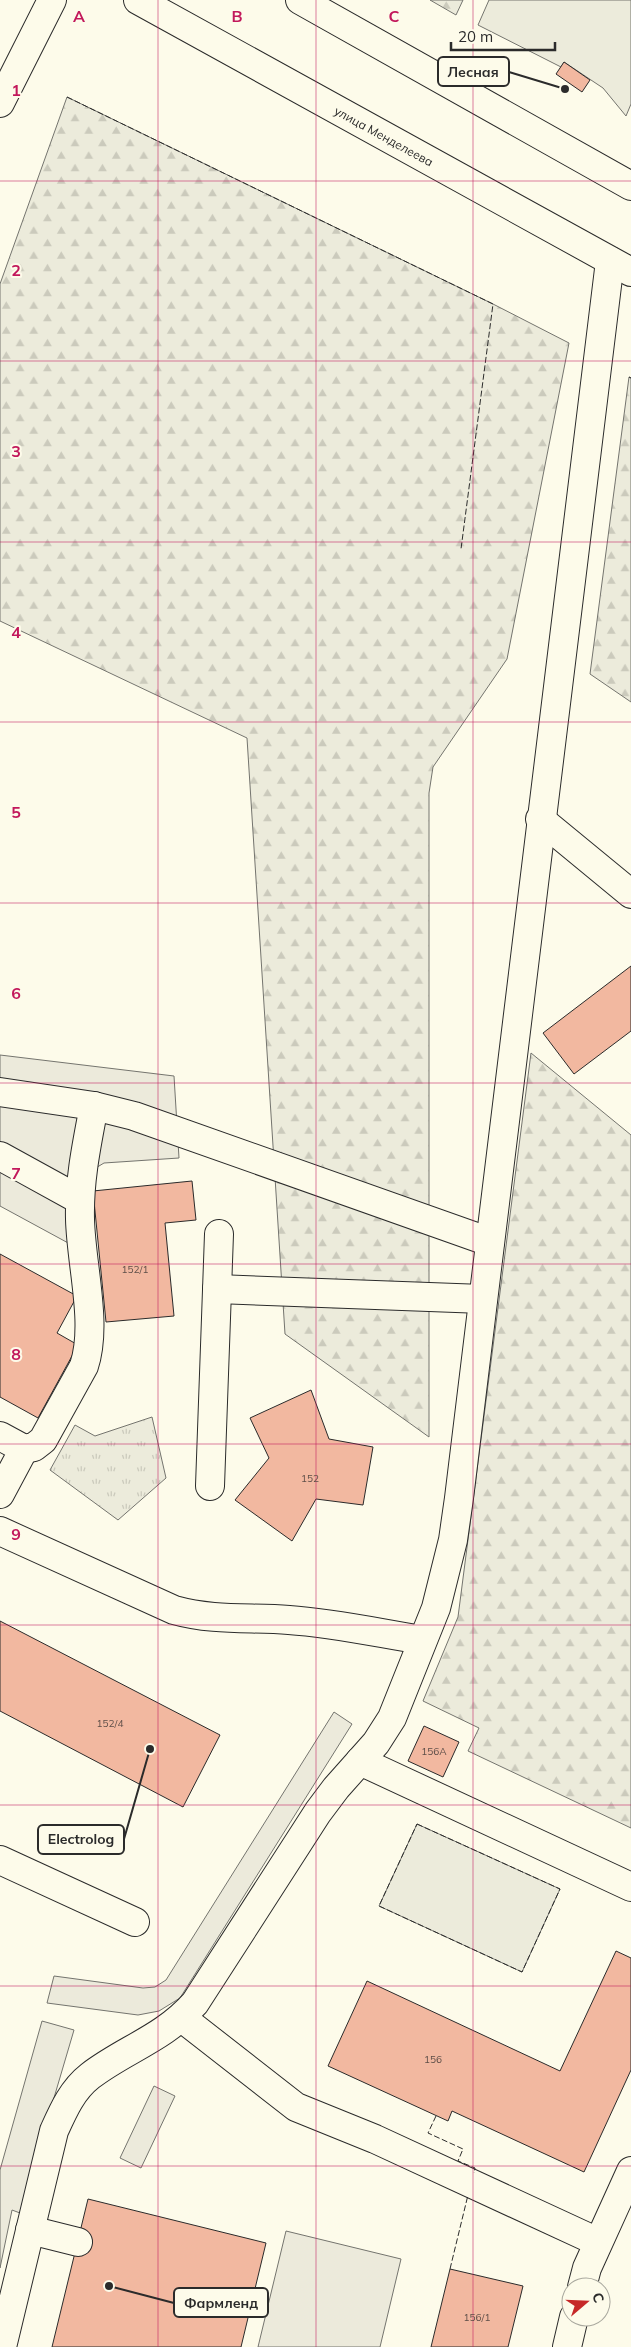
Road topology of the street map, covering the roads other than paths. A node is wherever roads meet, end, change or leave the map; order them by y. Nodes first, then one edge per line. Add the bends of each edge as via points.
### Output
1 (52, 0) edge
2 (300, 0) edge
3 (148, 2) edge
4 (0, 104) edge
5 (631, 186) edge
6 (621, 267) edge
7 (540, 819) junction
8 (631, 894) edge
9 (0, 1092) edge
10 (94, 1106) junction
11 (0, 1156) edge
12 (80, 1200) junction
13 (219, 1234) dead end
14 (490, 1242) junction
15 (217, 1289) junction
16 (483, 1298) junction
17 (0, 1436) edge
18 (24, 1449) junction
19 (210, 1486) dead end
20 (0, 1494) edge
21 (0, 1531) edge
22 (422, 1640) junction
23 (360, 1761) junction
24 (0, 1860) edge
25 (631, 1887) edge
26 (135, 1922) dead end
27 (182, 2018) junction
28 (631, 2171) edge
29 (30, 2230) junction
30 (78, 2242) dead end
31 (598, 2242) junction
32 (585, 2277) edge
33 (572, 2327) edge
34 (2, 2347) edge
35 (567, 2347) edge

1 - 4 street
2 - 5 street
3 - 6 street, улица Менделеева
6 - 7 street
7 - 8 street
7 - 14 street
9 - 10 street
10 - 12 street
10 - 14 street via 134,1116
11 - 12 street
12 - 18 street via 90,1328 88,1353 43,1440
13 - 15 street
14 - 16 street
15 - 16 street
15 - 19 street
16 - 22 street via 453,1540 436,1608
17 - 18 street
18 - 20 street
21 - 22 street via 174,1610 194,1616 291,1620
22 - 23 street via 392,1718
23 - 25 street
23 - 27 street via 318,1812 205,1988
24 - 26 street
27 - 29 street via 89,2076 64,2106 54,2131
27 - 31 street via 296,2107 375,2139
28 - 31 street
29 - 30 street
29 - 34 street
31 - 32 street
33 - 35 street

